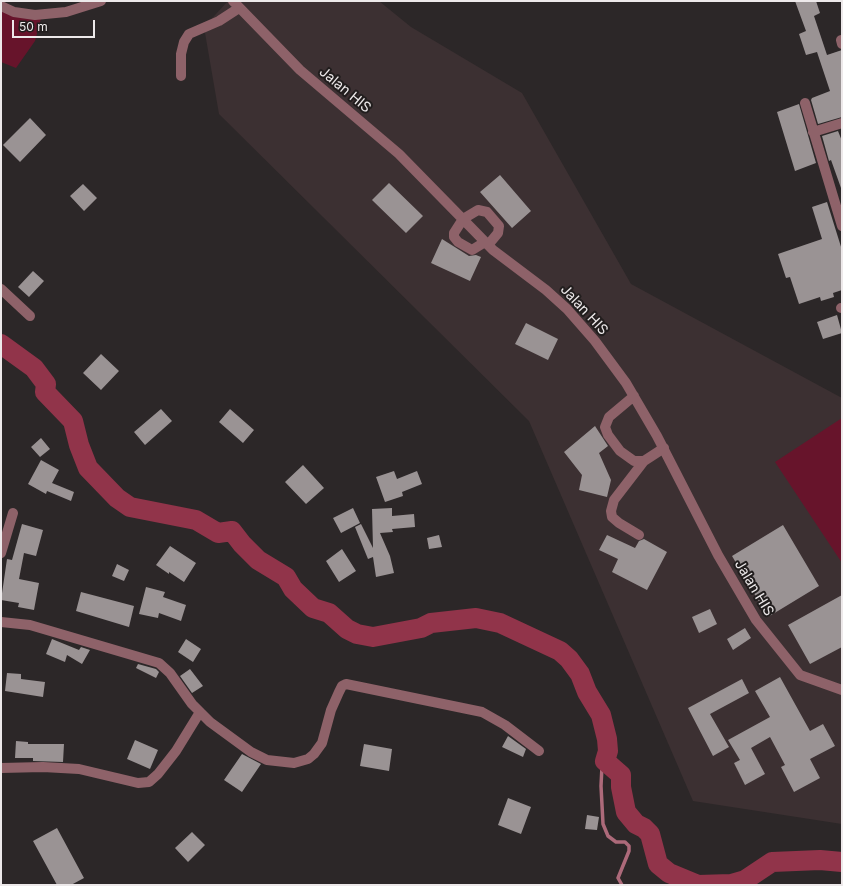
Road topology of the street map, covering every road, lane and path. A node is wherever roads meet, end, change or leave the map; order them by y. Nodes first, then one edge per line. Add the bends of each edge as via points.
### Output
1 (102, 1) edge
2 (236, 4) edge
3 (1, 6) edge
4 (181, 76) dead end
5 (805, 103) dead end
6 (842, 123) edge
7 (814, 132) junction
8 (463, 219) junction
9 (842, 226) edge
10 (487, 244) junction
11 (1, 288) edge
12 (30, 316) dead end
13 (634, 396) junction
14 (664, 448) junction
15 (644, 461) junction
16 (13, 513) dead end
17 (639, 535) dead end
18 (1, 554) edge
19 (1, 622) edge
20 (842, 690) edge
21 (200, 712) junction
22 (540, 751) dead end
23 (1, 768) edge

1 - 3 street via 66,12 35,15 14,12
2 - 4 street via 219,21 189,34 181,54
2 - 8 street, Jalan HIS via 300,70 399,154
5 - 7 street
6 - 7 street
7 - 9 street
8 - 10 street, Jalan HIS
8 - 10 street via 454,233 458,242 472,250
8 - 10 street via 478,210 492,216 499,226 498,233
10 - 13 street, Jalan HIS via 567,309 595,341
11 - 12 street
13 - 14 street, Jalan HIS
13 - 15 street via 609,417 605,427 620,451 634,461
14 - 15 street
14 - 20 street, Jalan HIS via 718,555 756,620 800,675
15 - 17 street via 614,500 611,511 612,517 618,523
16 - 18 street
19 - 21 street via 30,625 159,663 170,673
21 - 22 street via 258,756 281,763 302,762 314,754 322,743 331,710 342,686 354,684 482,712 505,725
21 - 23 street via 176,751 158,774 148,782 138,783 79,769

